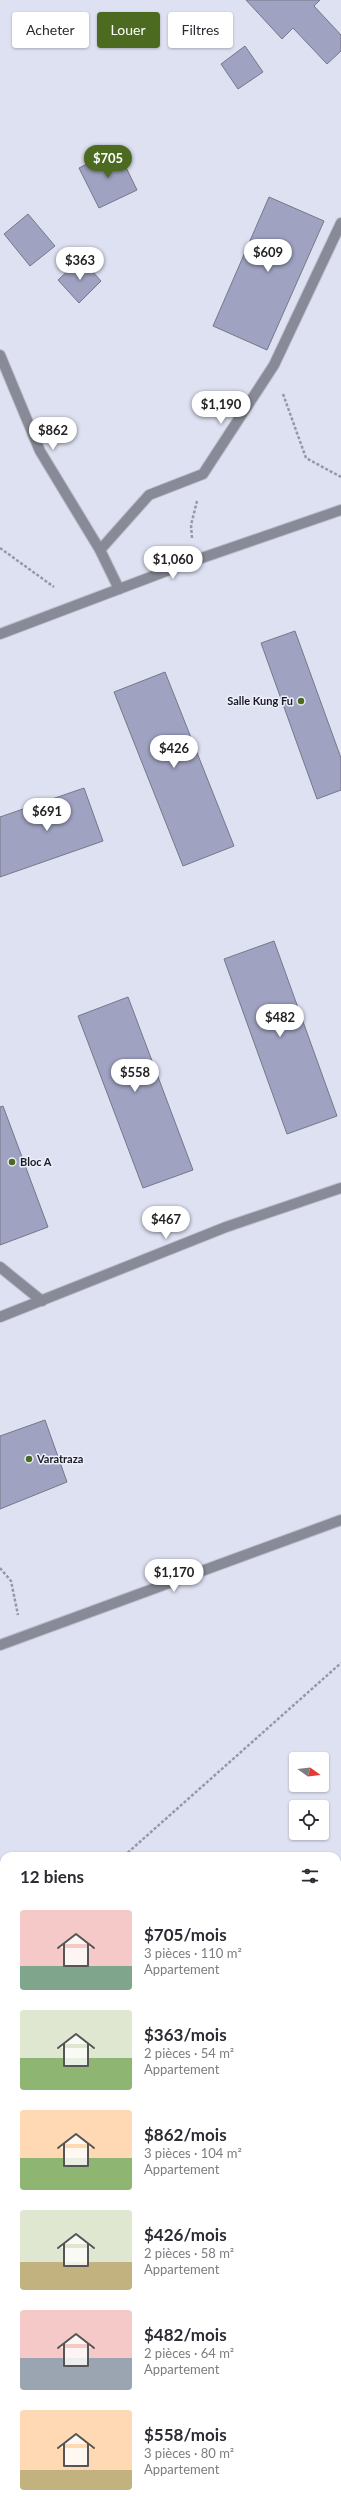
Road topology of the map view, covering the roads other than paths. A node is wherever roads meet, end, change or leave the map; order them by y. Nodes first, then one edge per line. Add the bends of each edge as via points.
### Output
1 (341, 222) edge
2 (0, 355) edge
3 (341, 510) edge
4 (100, 550) junction
5 (119, 588) junction
6 (0, 634) edge
7 (341, 1188) edge
8 (0, 1267) edge
9 (42, 1301) junction
10 (0, 1317) edge
11 (341, 1520) edge
12 (0, 1645) edge

1 - 4 street via 274,365 203,474 149,495
2 - 4 street via 40,451
3 - 5 street
4 - 5 street
5 - 6 street
7 - 9 street via 226,1227
8 - 9 street
9 - 10 street
11 - 12 street

